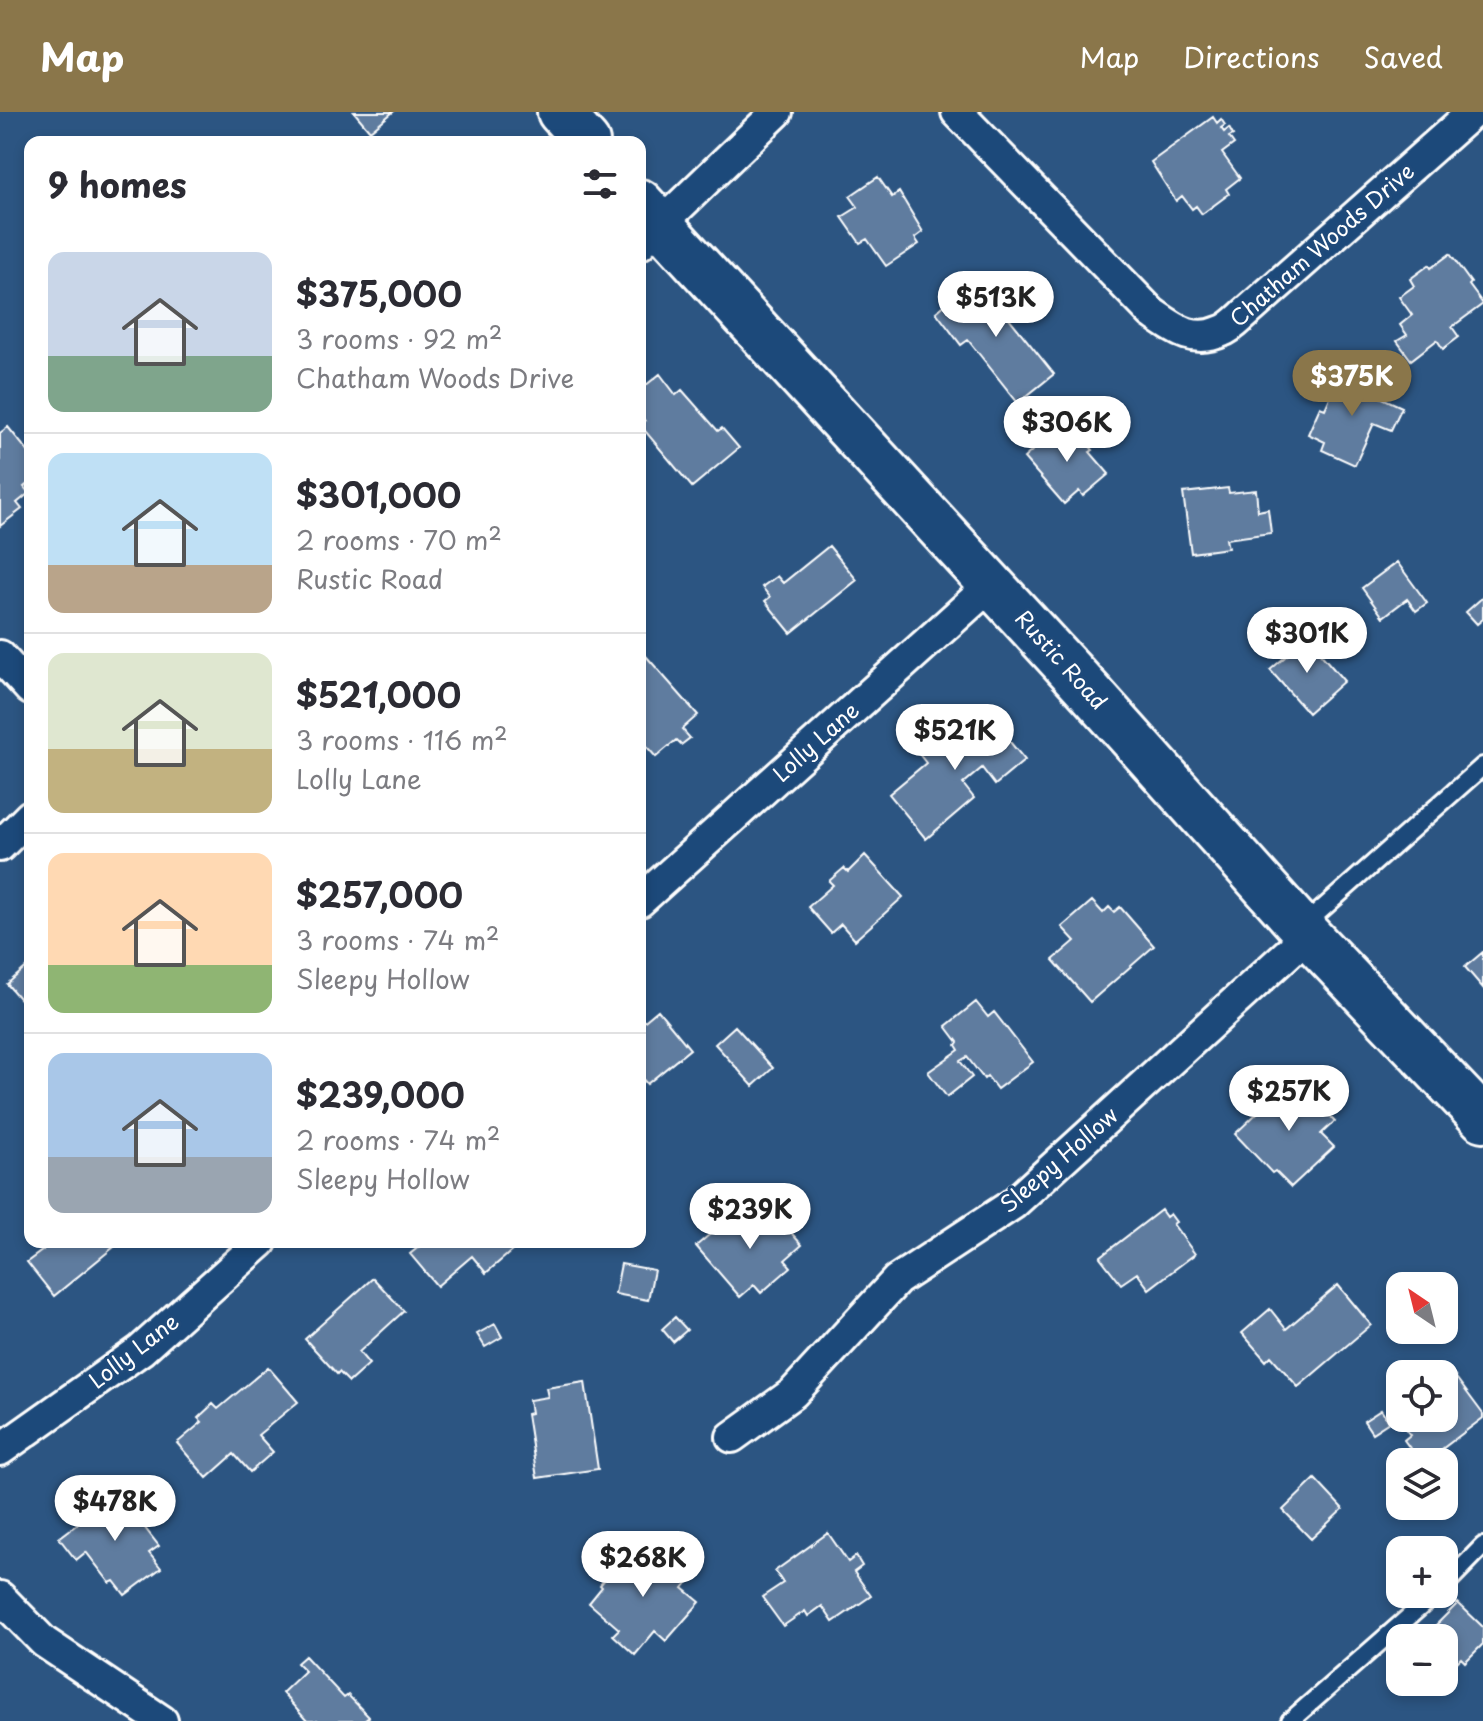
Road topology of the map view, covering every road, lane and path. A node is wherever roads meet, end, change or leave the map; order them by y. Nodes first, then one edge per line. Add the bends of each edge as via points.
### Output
1 (560, 112) edge
2 (777, 112) edge
3 (957, 112) edge
4 (1473, 112) edge
5 (582, 136) edge
6 (647, 224) edge
7 (992, 584) junction
8 (0, 656) edge
9 (24, 682) edge
10 (1483, 766) edge
11 (24, 822) edge
12 (0, 846) edge
13 (646, 896) edge
14 (1305, 931) junction
15 (1483, 1119) edge
16 (254, 1248) edge
17 (732, 1437) dead end
18 (0, 1450) edge
19 (1483, 1546) edge
20 (1458, 1572) edge
21 (0, 1597) edge
22 (1419, 1608) edge
23 (162, 1721) edge
24 (1290, 1721) edge

1 - 5 street
2 - 6 street
3 - 4 street, Chatham Woods Drive via 1152,313 1196,337 1223,331 1247,312
6 - 7 street, Rustic Road
7 - 13 street, Lolly Lane
7 - 14 street, Rustic Road
8 - 9 street
10 - 14 lane
11 - 12 street
14 - 15 street, Rustic Road
14 - 17 street, Sleepy Hollow via 1013,1204 897,1280 793,1393
16 - 18 street, Lolly Lane via 141,1350
19 - 20 lane
21 - 23 street via 44,1642
22 - 24 lane

